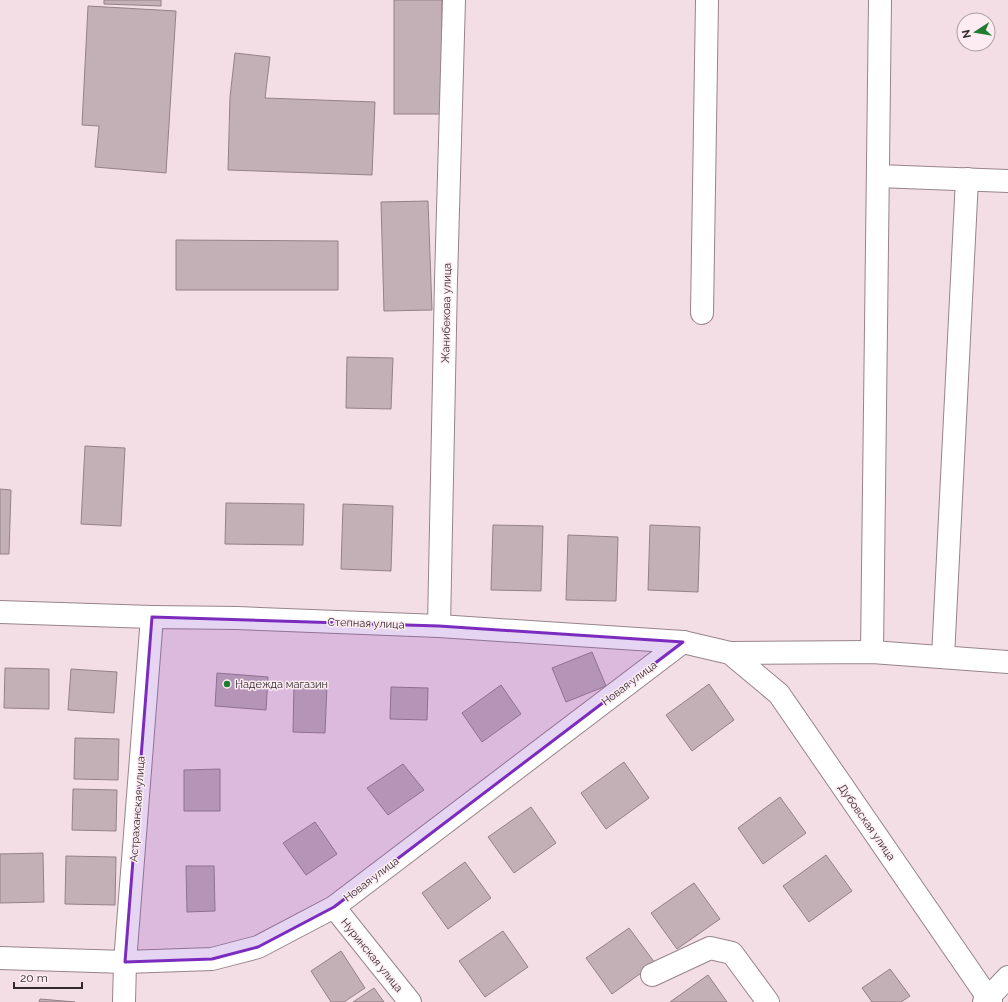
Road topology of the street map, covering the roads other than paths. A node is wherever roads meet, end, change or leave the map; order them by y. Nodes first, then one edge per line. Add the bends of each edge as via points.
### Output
1 (454, 0) edge
2 (707, 0) edge
3 (880, 0) edge
4 (878, 176) junction
5 (967, 179) junction
6 (1008, 181) edge
7 (702, 313) dead end
8 (0, 612) edge
9 (152, 617) junction
10 (439, 626) junction
11 (683, 642) junction
12 (872, 652) junction
13 (730, 653) junction
14 (943, 657) junction
15 (1008, 662) edge
16 (334, 908) junction
17 (0, 958) edge
18 (125, 962) junction
19 (652, 975) dead end
20 (1008, 977) edge
21 (988, 1000) edge
22 (124, 1002) edge
23 (410, 1002) edge
24 (768, 1002) edge

1 - 10 street, Жанибекова улица
2 - 7 street
3 - 4 street
4 - 5 street
4 - 12 street
5 - 6 street
5 - 14 street
8 - 9 street, Степная улица
9 - 10 street, Степная улица
9 - 18 street, Астраханская улица
10 - 11 street, Степная улица
11 - 13 street, Степная улица
11 - 16 street, Новая улица
12 - 13 street
12 - 14 street
13 - 21 street, Дубовская улица via 779,694
14 - 15 street
16 - 18 street, Новая улица via 258,947 212,959
16 - 23 street, Нуринская улица
17 - 18 street, Новая улица
18 - 22 street, Астраханская улица
19 - 24 street via 710,948 732,953
20 - 21 street

